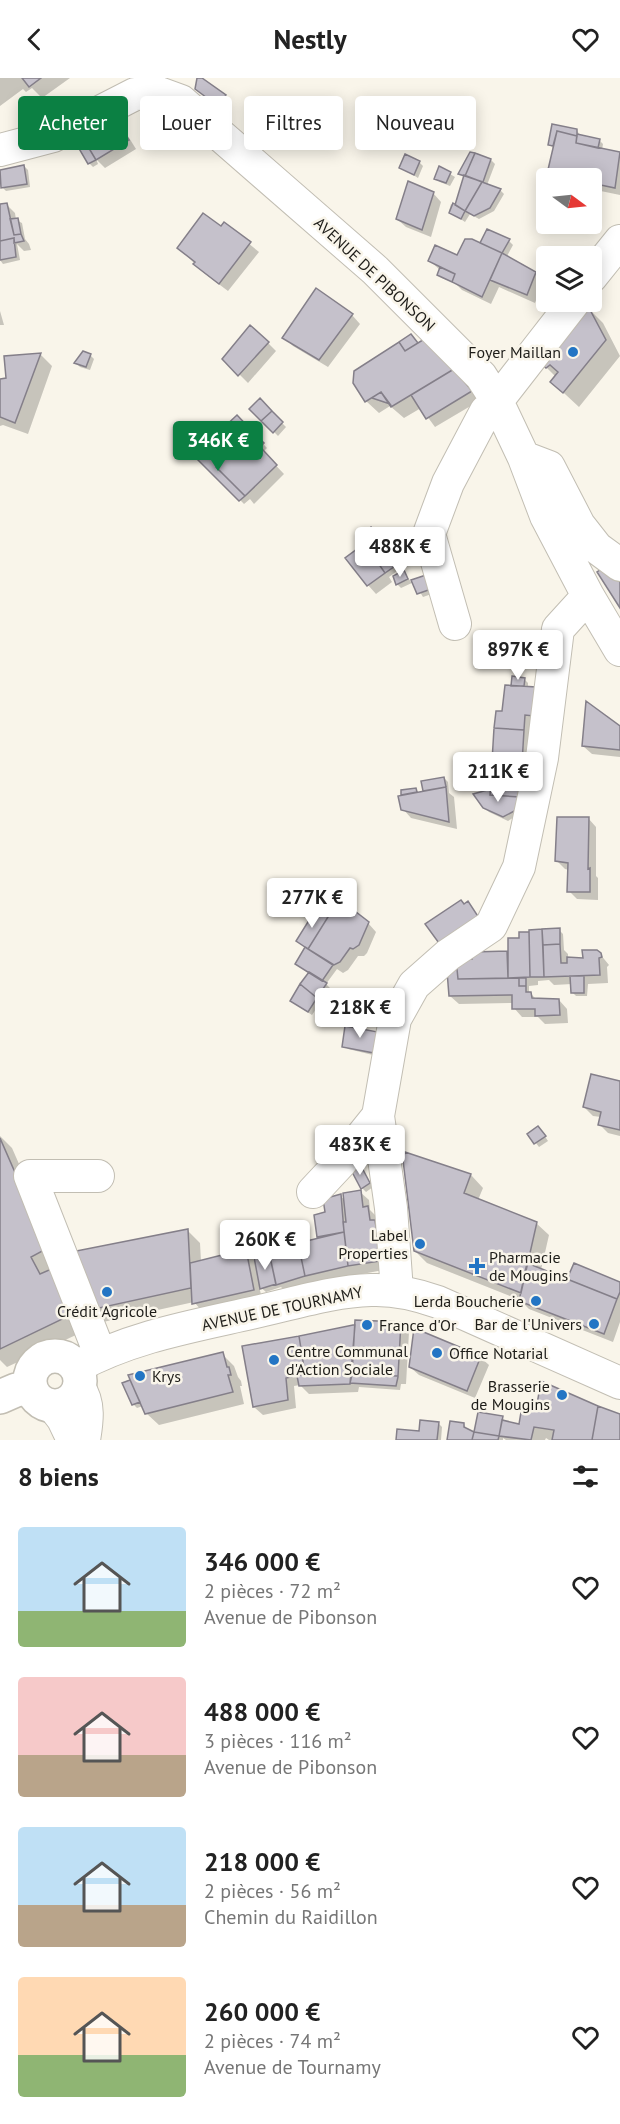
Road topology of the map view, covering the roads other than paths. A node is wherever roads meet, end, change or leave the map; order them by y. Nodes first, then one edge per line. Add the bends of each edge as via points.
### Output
1 (0, 150) edge
2 (620, 242) edge
3 (602, 264) edge
4 (566, 312) edge
5 (498, 401) junction
6 (524, 458) junction
7 (620, 565) edge
8 (588, 596) junction
9 (455, 624) dead end
10 (620, 650) edge
11 (378, 1116) junction
12 (98, 1176) dead end
13 (313, 1192) dead end
14 (397, 1291) junction
15 (619, 1379) edge
16 (56, 1384) edge
17 (73, 1440) edge
18 (84, 1440) edge

1 - 5 street, AVENUE DE PIBONSON via 53,136 135,94 159,93 181,101 375,270 481,376
2 - 3 street
4 - 5 street
5 - 6 street, AVENUE DE PIBONSON
5 - 9 street via 486,411 448,483 429,534
6 - 7 street via 549,467 579,525 597,548
6 - 8 street, AVENUE DE PIBONSON via 546,516
8 - 10 street, AVENUE DE PIBONSON
8 - 11 street via 558,629 542,758 519,867 491,926 414,984 395,1019
11 - 13 street
11 - 14 street
12 - 16 street via 30,1176
14 - 15 street, AVENUE DE TOURNAMY via 438,1302
14 - 16 street, AVENUE DE TOURNAMY via 331,1295 160,1333
16 - 17 street via 63,1419
16 - 18 street via 86,1401

